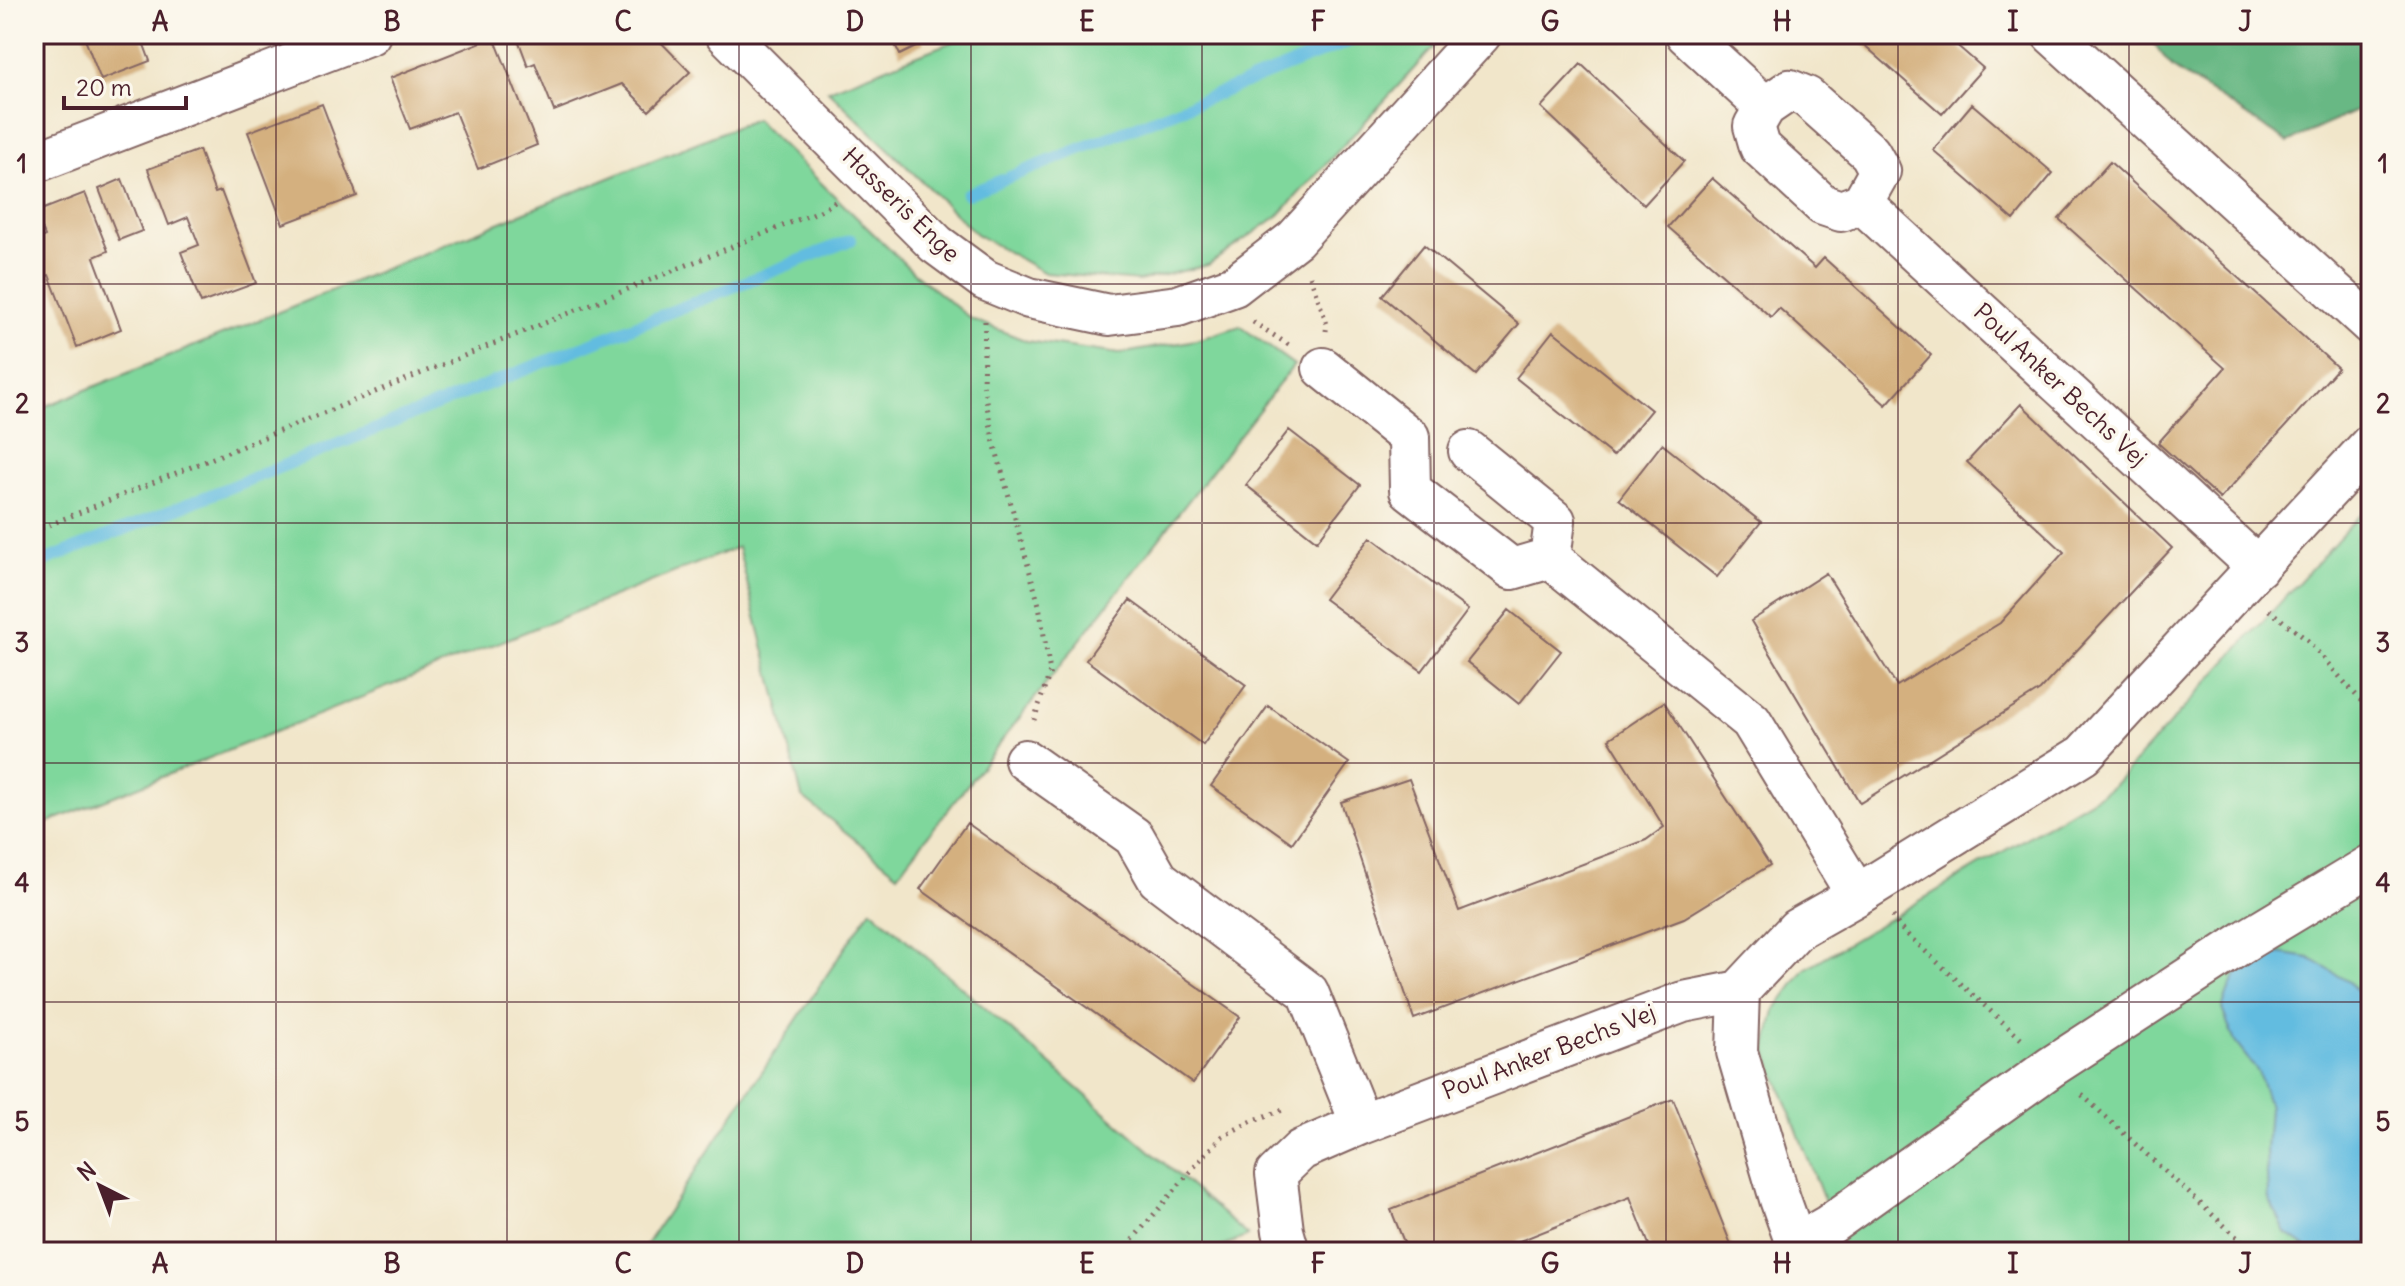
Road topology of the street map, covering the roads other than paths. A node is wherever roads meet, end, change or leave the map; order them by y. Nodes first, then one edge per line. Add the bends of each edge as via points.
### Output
1 (370, 34) edge
2 (726, 34) edge
3 (1481, 34) edge
4 (1686, 34) edge
5 (2052, 34) edge
6 (1765, 107) junction
7 (34, 163) edge
8 (1862, 203) junction
9 (2371, 325) edge
10 (1323, 368) road end
11 (2371, 444) edge
12 (1469, 451) dead end
13 (1550, 558) junction
14 (2249, 577) junction
15 (1025, 760) road end
16 (2371, 865) edge
17 (1857, 895) junction
18 (1739, 991) junction
19 (1354, 1106) junction
20 (1798, 1248) edge
21 (1289, 1252) edge

1 - 7 street
2 - 3 street, Hasseris Enge via 936,244 985,280 1029,298 1109,315 1178,306 1234,286 1295,239
4 - 6 street
5 - 9 street
6 - 8 street via 1754,126 1760,147 1823,205 1841,211
6 - 8 street via 1790,90 1807,97 1870,153 1880,171
8 - 14 street, Poul Anker Bechs Vej
10 - 13 street via 1409,437 1410,490 1512,569
11 - 14 street
12 - 13 street via 1555,521
13 - 17 street via 1751,721
14 - 17 street via 2083,755
15 - 19 street via 1134,837 1158,879 1308,992
16 - 20 street via 2064,1058
17 - 18 street via 1797,929
18 - 19 street, Poul Anker Bechs Vej via 1683,1002
18 - 20 street via 1737,1052
19 - 21 street, Poul Anker Bechs Vej via 1276,1174

